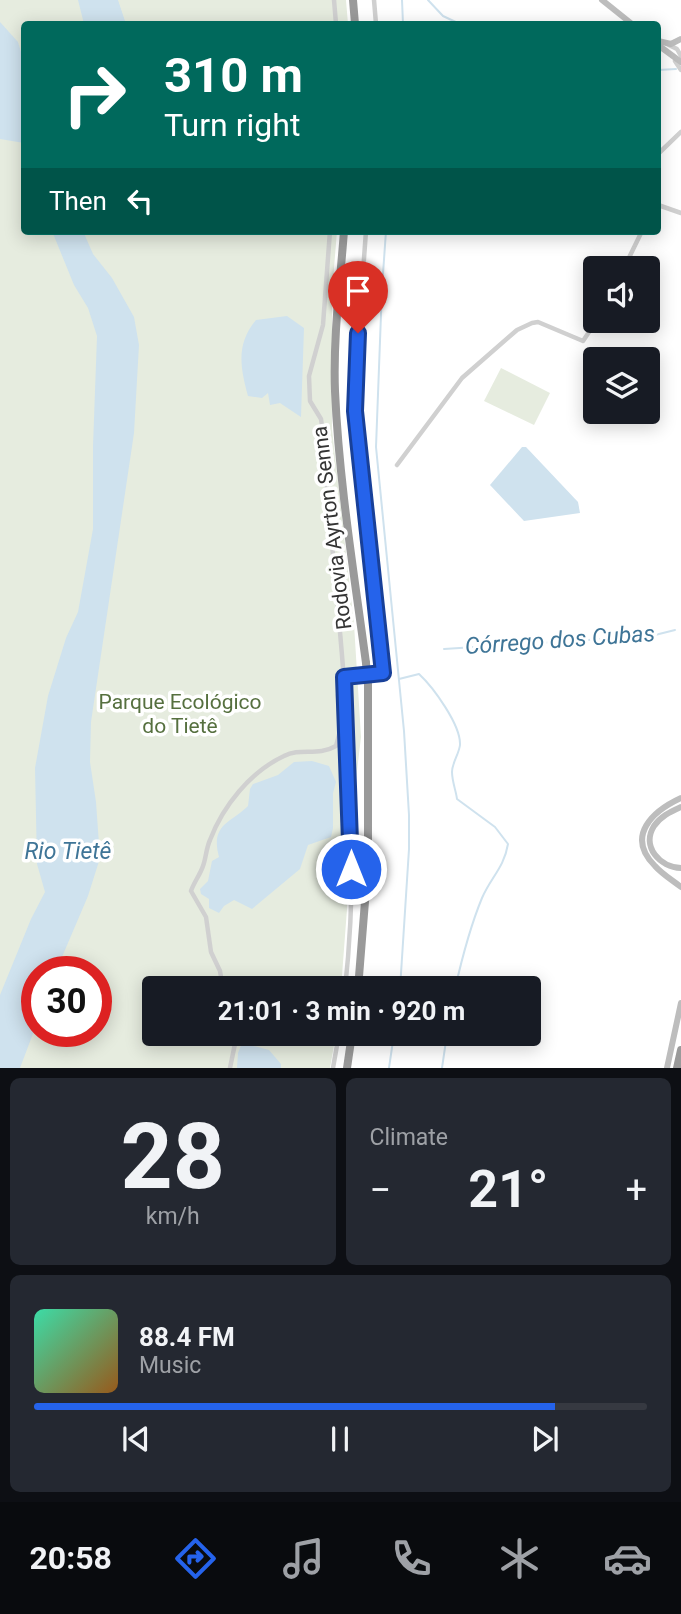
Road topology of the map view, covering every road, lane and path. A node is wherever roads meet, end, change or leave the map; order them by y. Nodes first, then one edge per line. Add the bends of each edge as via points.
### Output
1 (334, 0) edge
2 (353, 0) edge
3 (374, 0) edge
4 (602, 0) edge
5 (336, 21) edge
6 (355, 21) edge
7 (376, 21) edge
8 (628, 21) edge
9 (681, 39) edge
10 (661, 45) edge
11 (681, 56) edge
12 (681, 62) edge
13 (681, 70) edge
14 (681, 131) edge
15 (661, 152) edge
16 (661, 206) edge
17 (681, 213) edge
18 (330, 235) edge
19 (344, 235) edge
20 (366, 235) edge
21 (640, 235) edge
22 (630, 256) edge
23 (588, 333) edge
24 (397, 465) dead end
25 (344, 677) junction
26 (345, 692) junction
27 (681, 798) edge
28 (681, 807) edge
29 (681, 868) edge
30 (681, 887) edge
31 (221, 976) edge
32 (346, 976) edge
33 (359, 976) edge
34 (681, 1003) edge
35 (235, 1046) edge
36 (337, 1046) edge
37 (350, 1046) edge
38 (681, 1051) edge
39 (230, 1068) edge
40 (333, 1068) edge
41 (347, 1068) edge
42 (667, 1068) edge
43 (677, 1068) edge

1 - 5 street
2 - 6 highway
3 - 7 street
4 - 8 main road
9 - 10 main road
10 - 11 street via 677,49
10 - 12 main road
10 - 13 street
14 - 15 street
16 - 17 street
18 - 25 street via 323,325 309,371 309,390 322,426
19 - 33 highway, Rodovia Ayrton Senna, bridge via 335,388 368,685 368,864
20 - 25 street via 355,411 383,673
21 - 22 street
23 - 24 street via 583,341 538,323 517,330 462,378
25 - 26 street
26 - 31 street via 338,695 336,746 317,753 288,754 254,775 242,786 210,838 191,891 206,917 211,952
26 - 32 street via 351,847
27 - 30 main road via 654,814 643,835 645,853 655,867
28 - 29 main road via 664,815 652,831 650,846 658,860
34 - 42 main road
35 - 39 street
36 - 40 street
37 - 41 highway
38 - 43 highway

